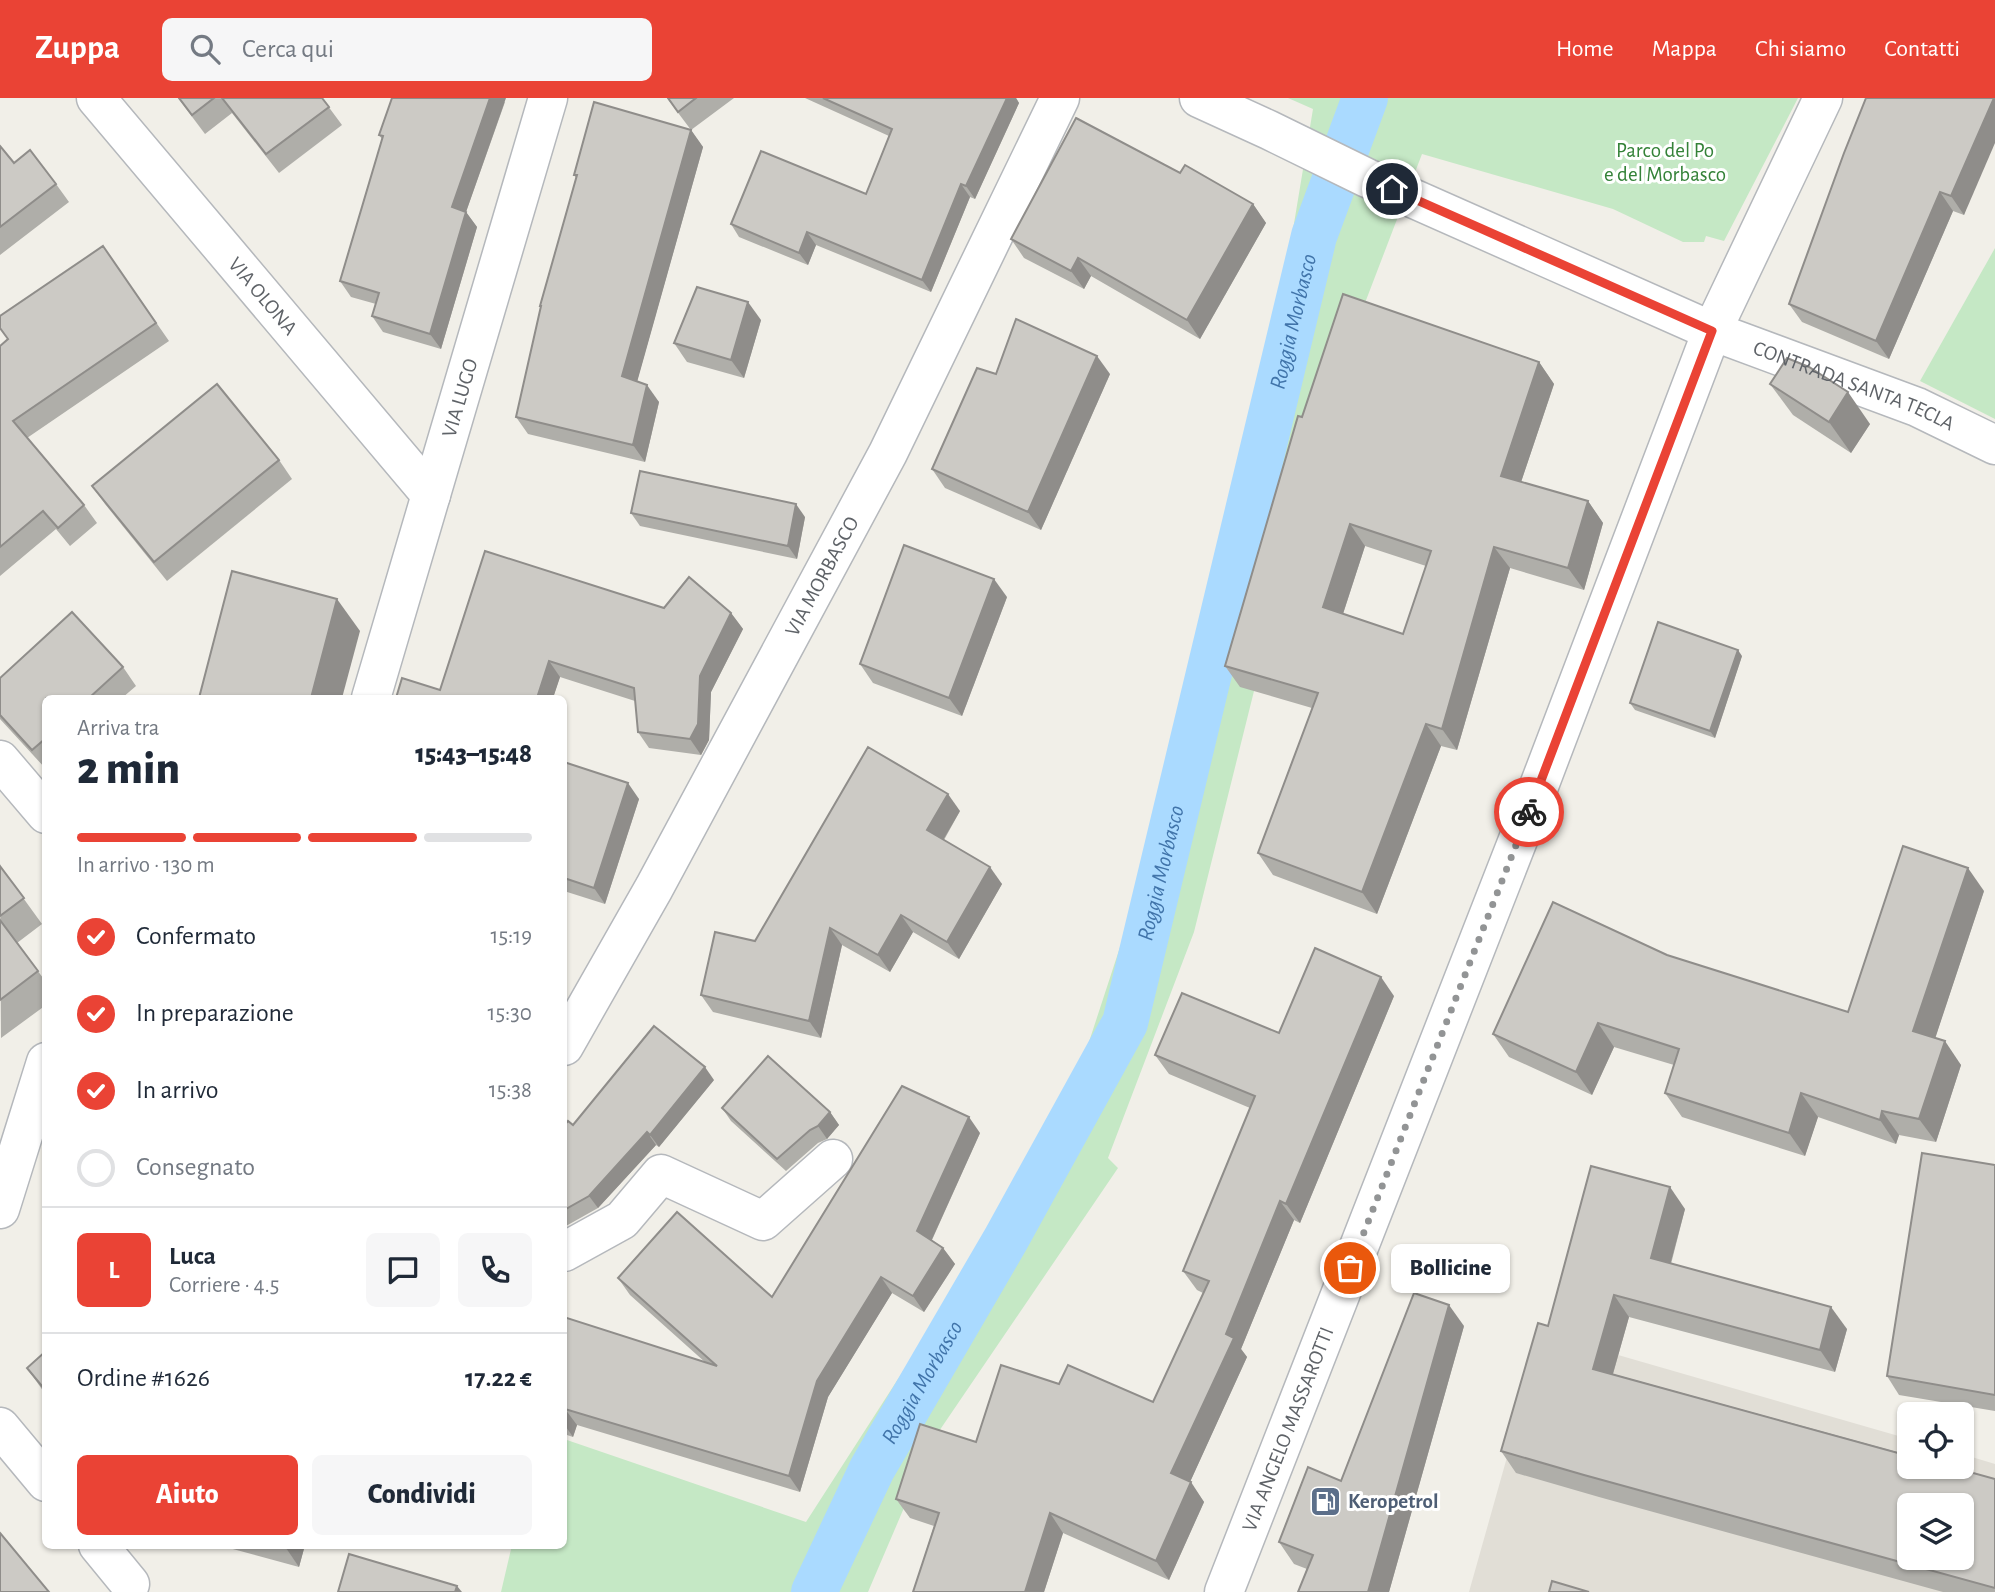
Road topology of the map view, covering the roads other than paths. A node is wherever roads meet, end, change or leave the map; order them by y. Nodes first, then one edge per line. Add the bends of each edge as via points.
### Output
1 (96, 98) edge
2 (548, 98) edge
3 (1060, 98) edge
4 (1199, 98) edge
5 (1823, 98) edge
6 (1712, 331) junction
7 (1995, 445) edge
8 (431, 495) junction
9 (372, 695) edge
10 (0, 760) edge
11 (42, 809) edge
12 (567, 1041) edge
13 (42, 1075) edge
14 (833, 1159) dead end
15 (0, 1209) edge
16 (567, 1250) edge
17 (3, 1435) edge
18 (42, 1478) edge
19 (101, 1549) edge
20 (138, 1549) edge
21 (129, 1588) edge
22 (1224, 1592) edge

1 - 8 street, VIA OLONA
2 - 8 street, VIA LUGO
3 - 12 street, VIA MORBASCO via 888,453
4 - 6 street, CONTRADA SANTA TECLA
5 - 6 street, VIA ANGELO MASSAROTTI
6 - 7 street, CONTRADA SANTA TECLA via 1917,407
6 - 22 street, VIA ANGELO MASSAROTTI
8 - 9 street, VIA LUGO
10 - 11 street
13 - 15 street
14 - 16 street via 763,1221 660,1174 622,1220
17 - 18 street
19 - 21 street
20 - 21 street

